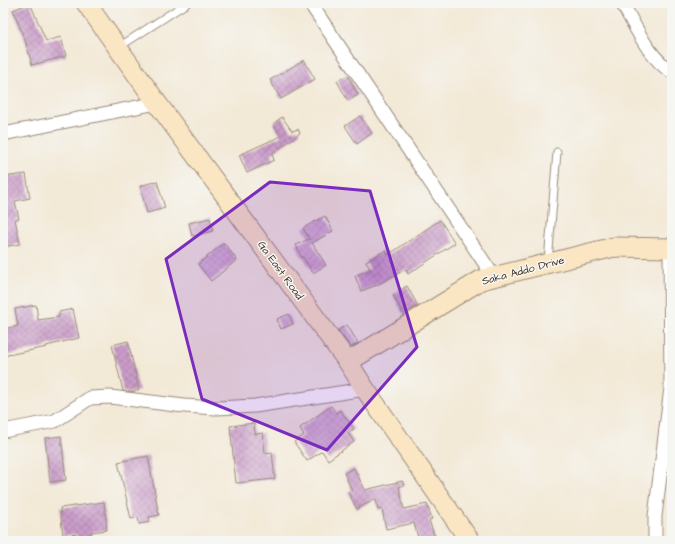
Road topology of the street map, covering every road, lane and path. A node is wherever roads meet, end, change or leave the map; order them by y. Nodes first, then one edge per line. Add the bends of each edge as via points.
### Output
1 (86, 3) edge
2 (187, 3) edge
3 (310, 3) edge
4 (622, 3) edge
5 (118, 48) junction
6 (672, 72) edge
7 (157, 103) junction
8 (3, 134) edge
9 (557, 152) dead end
10 (671, 248) edge
11 (548, 262) junction
12 (494, 276) junction
13 (348, 362) junction
14 (364, 389) junction
15 (3, 431) edge
16 (470, 541) edge
17 (655, 541) edge

1 - 5 street, Ga East Road
2 - 5 lane
3 - 12 street
4 - 6 street via 654,56
5 - 7 street, Ga East Road
7 - 8 street
7 - 13 street, Ga East Road
9 - 11 lane
10 - 11 street, Saka Addo Drive via 614,247
10 - 17 street via 671,388 655,516
11 - 12 street, Saka Addo Drive
12 - 13 street, Saka Addo Drive via 481,280
13 - 14 street, Ga East Road
14 - 15 street via 255,406 216,408 110,397 90,398 55,421
14 - 16 street, Ga East Road

